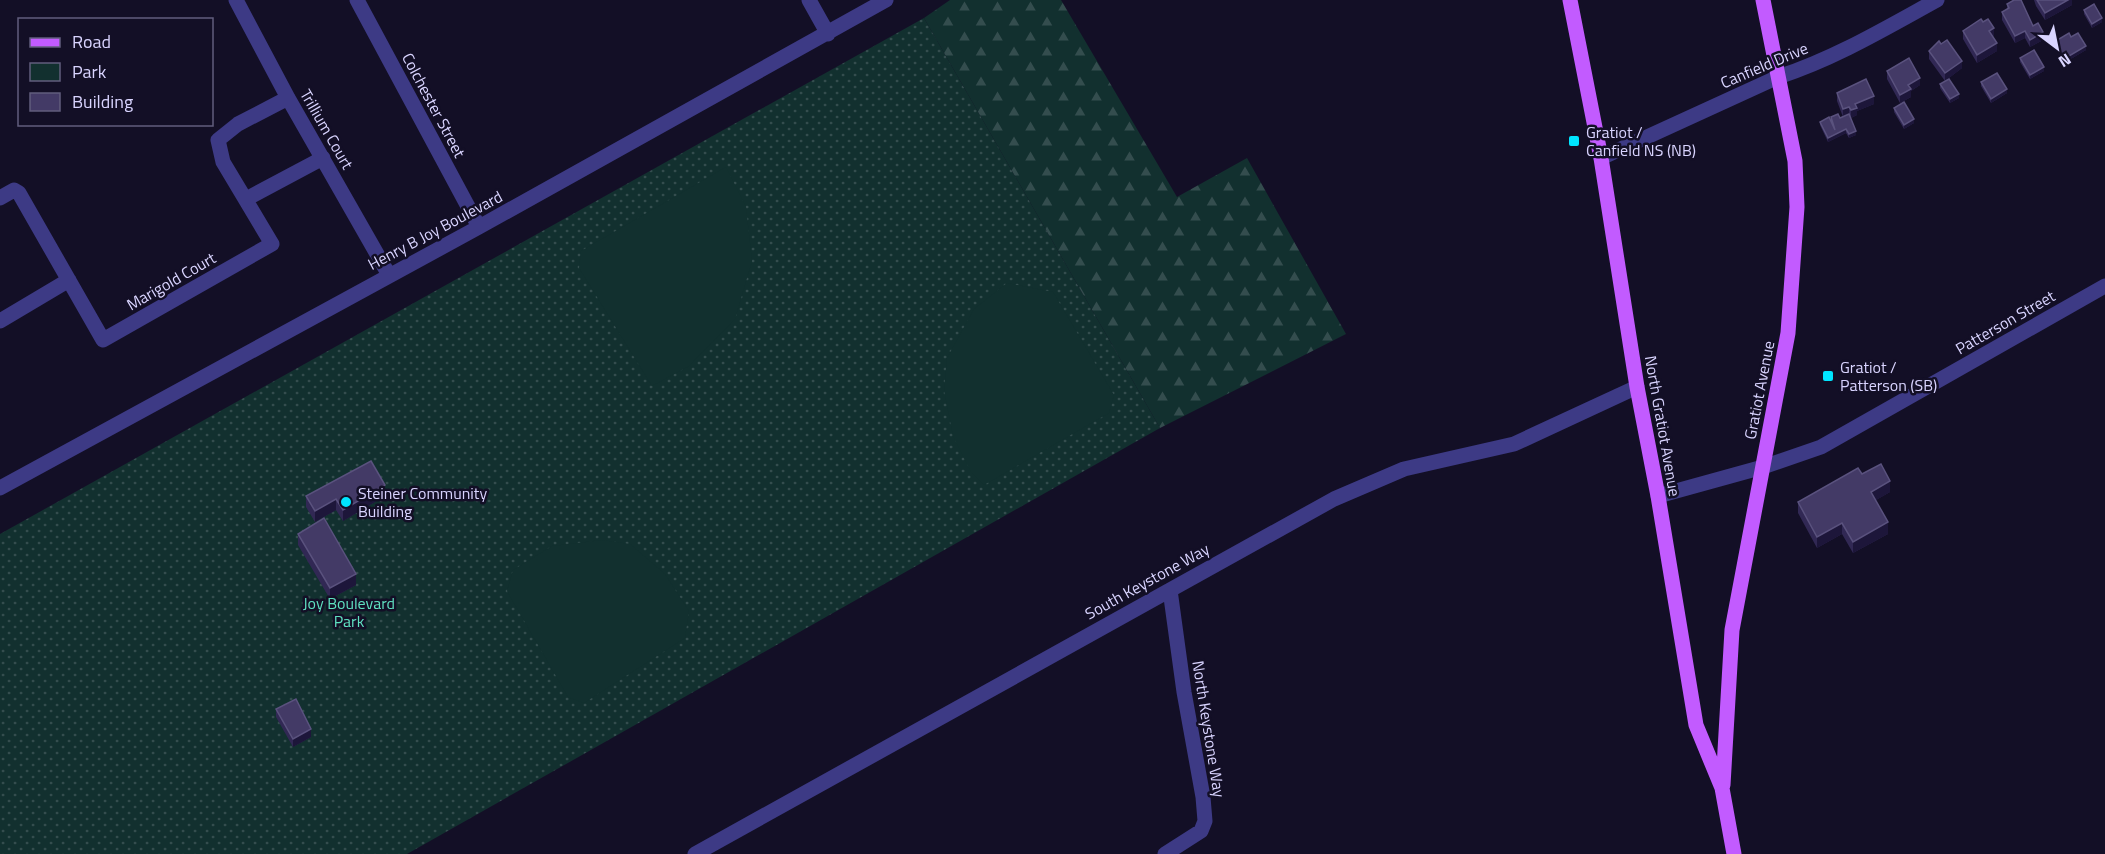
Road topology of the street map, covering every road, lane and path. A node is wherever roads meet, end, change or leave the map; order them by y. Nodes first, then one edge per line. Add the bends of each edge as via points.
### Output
1 (236, 0) edge
2 (357, 0) edge
3 (809, 0) edge
4 (886, 0) edge
5 (1570, 0) edge
6 (1763, 0) edge
7 (1937, 0) edge
8 (828, 34) junction
9 (1779, 77) junction
10 (288, 98) junction
11 (323, 158) junction
12 (1601, 158) junction
13 (0, 198) edge
14 (246, 199) junction
15 (479, 227) junction
16 (389, 275) junction
17 (69, 280) junction
18 (2105, 286) edge
19 (0, 321) edge
20 (1637, 387) junction
21 (1763, 466) junction
22 (0, 488) edge
23 (1658, 496) junction
24 (1170, 590) junction
25 (1722, 788) junction
26 (695, 854) edge
27 (1165, 854) edge
28 (1734, 854) edge

1 - 10 street, Trillium Court
2 - 15 street, Colchester Street
3 - 8 street
4 - 8 street, Henry B Joy Boulevard
5 - 12 main road, North Gratiot Avenue
6 - 9 main road, Gratiot Avenue
7 - 9 street, Canfield Drive via 1815,63
8 - 15 street, Henry B Joy Boulevard
9 - 12 street, Canfield Drive
9 - 21 main road, Gratiot Avenue via 1795,161 1797,207 1788,333
10 - 11 street, Trillium Court
10 - 14 street, Marigold Court via 238,124 218,140 223,162
11 - 14 street
11 - 16 street, Trillium Court
12 - 20 main road, North Gratiot Avenue
13 - 17 street, Marigold Court via 14,190 19,192
14 - 17 street, Marigold Court via 272,244 103,340
15 - 16 street, Henry B Joy Boulevard
16 - 22 street, Henry B Joy Boulevard
17 - 19 street
18 - 21 street, Patterson Street via 1821,447
20 - 23 main road, North Gratiot Avenue
20 - 24 street, South Keystone Way via 1514,444 1404,469 1371,481
21 - 23 street, Patterson Street
21 - 25 main road, Gratiot Avenue via 1732,630
23 - 25 main road, North Gratiot Avenue via 1696,725
24 - 26 street, South Keystone Way
24 - 27 street, North Keystone Way via 1205,821 1201,831
25 - 28 main road, North Gratiot Avenue

